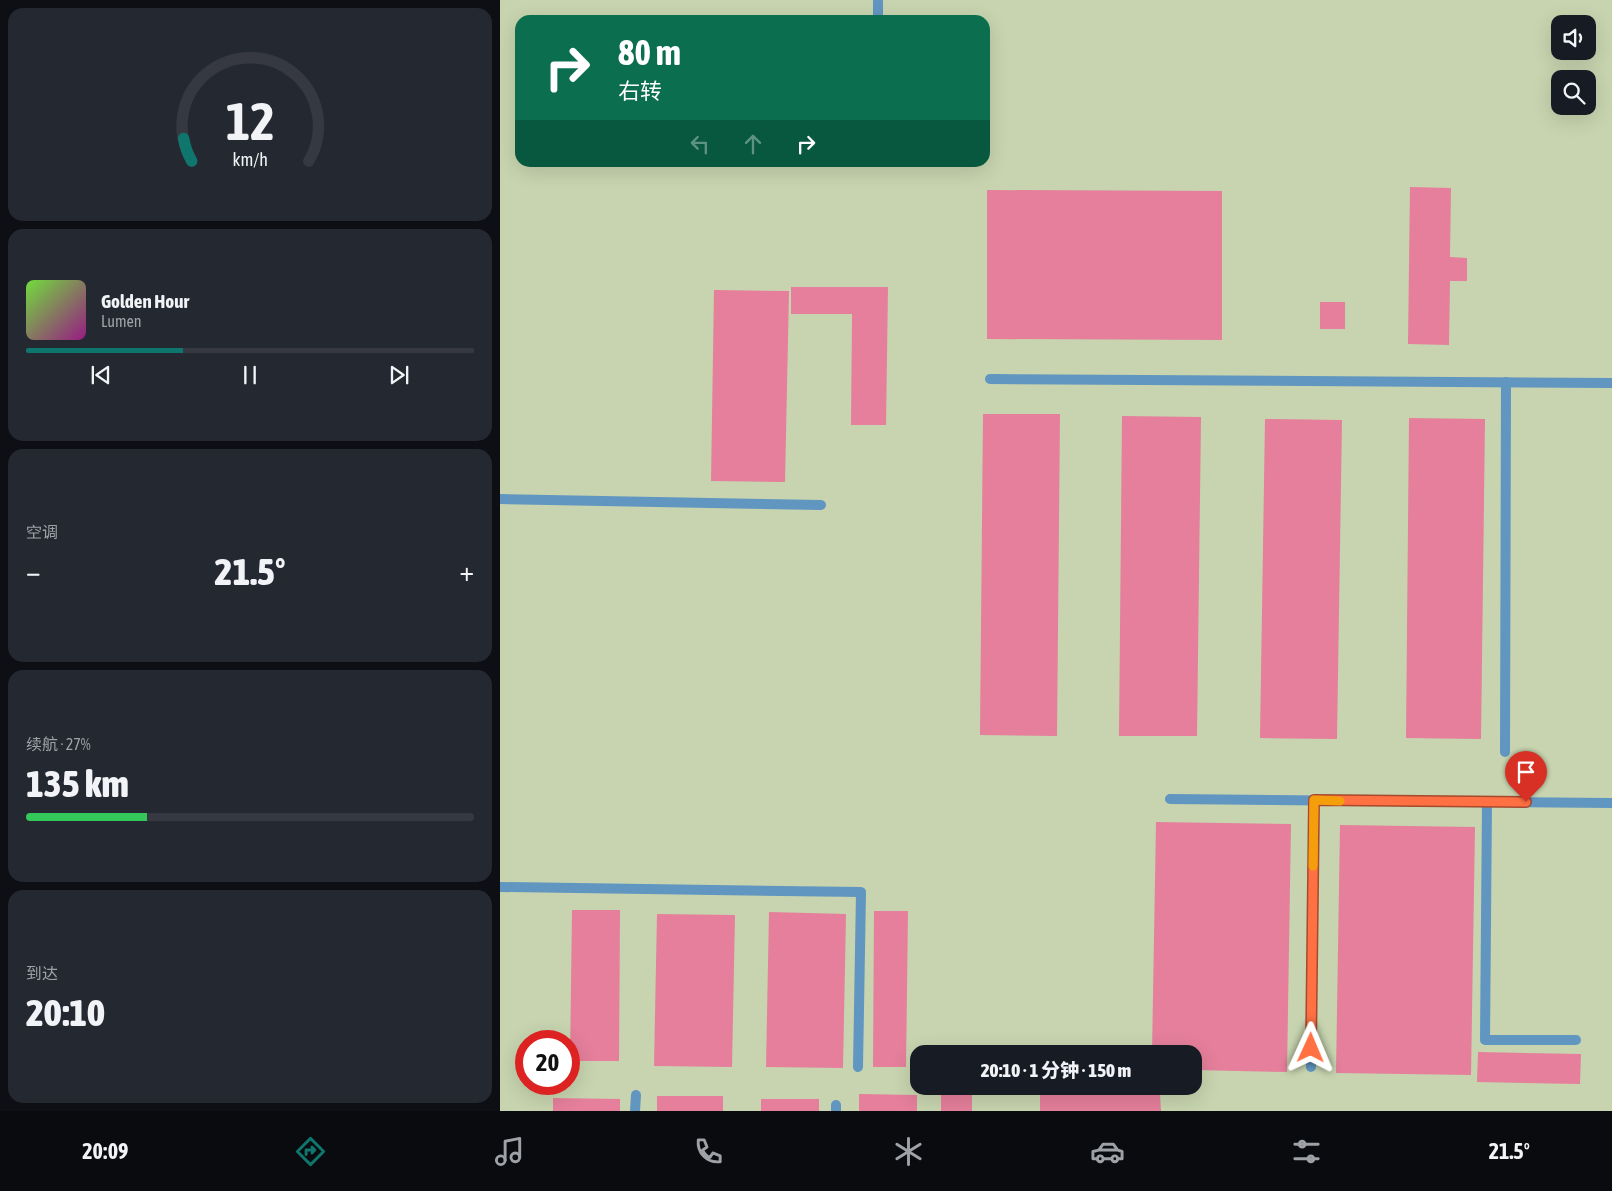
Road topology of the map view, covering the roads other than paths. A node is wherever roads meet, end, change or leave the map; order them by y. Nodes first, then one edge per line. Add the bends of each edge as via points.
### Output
1 (878, 0) edge
2 (878, 15) edge
3 (990, 379) dead end
4 (1506, 382) junction
5 (1612, 383) edge
6 (500, 499) edge
7 (821, 505) dead end
8 (1505, 752) dead end
9 (1170, 799) dead end
10 (1314, 800) junction
11 (1487, 802) junction
12 (1612, 803) edge
13 (500, 888) edge
14 (1576, 1040) dead end
15 (858, 1067) dead end
16 (1311, 1067) dead end
17 (636, 1095) dead end
18 (635, 1111) edge

1 - 2 lane
3 - 4 lane
4 - 5 lane
4 - 8 lane
6 - 7 lane
9 - 10 lane
10 - 11 lane
10 - 16 lane
11 - 12 lane
11 - 14 lane via 1485,1040
13 - 15 lane via 861,892
17 - 18 lane

